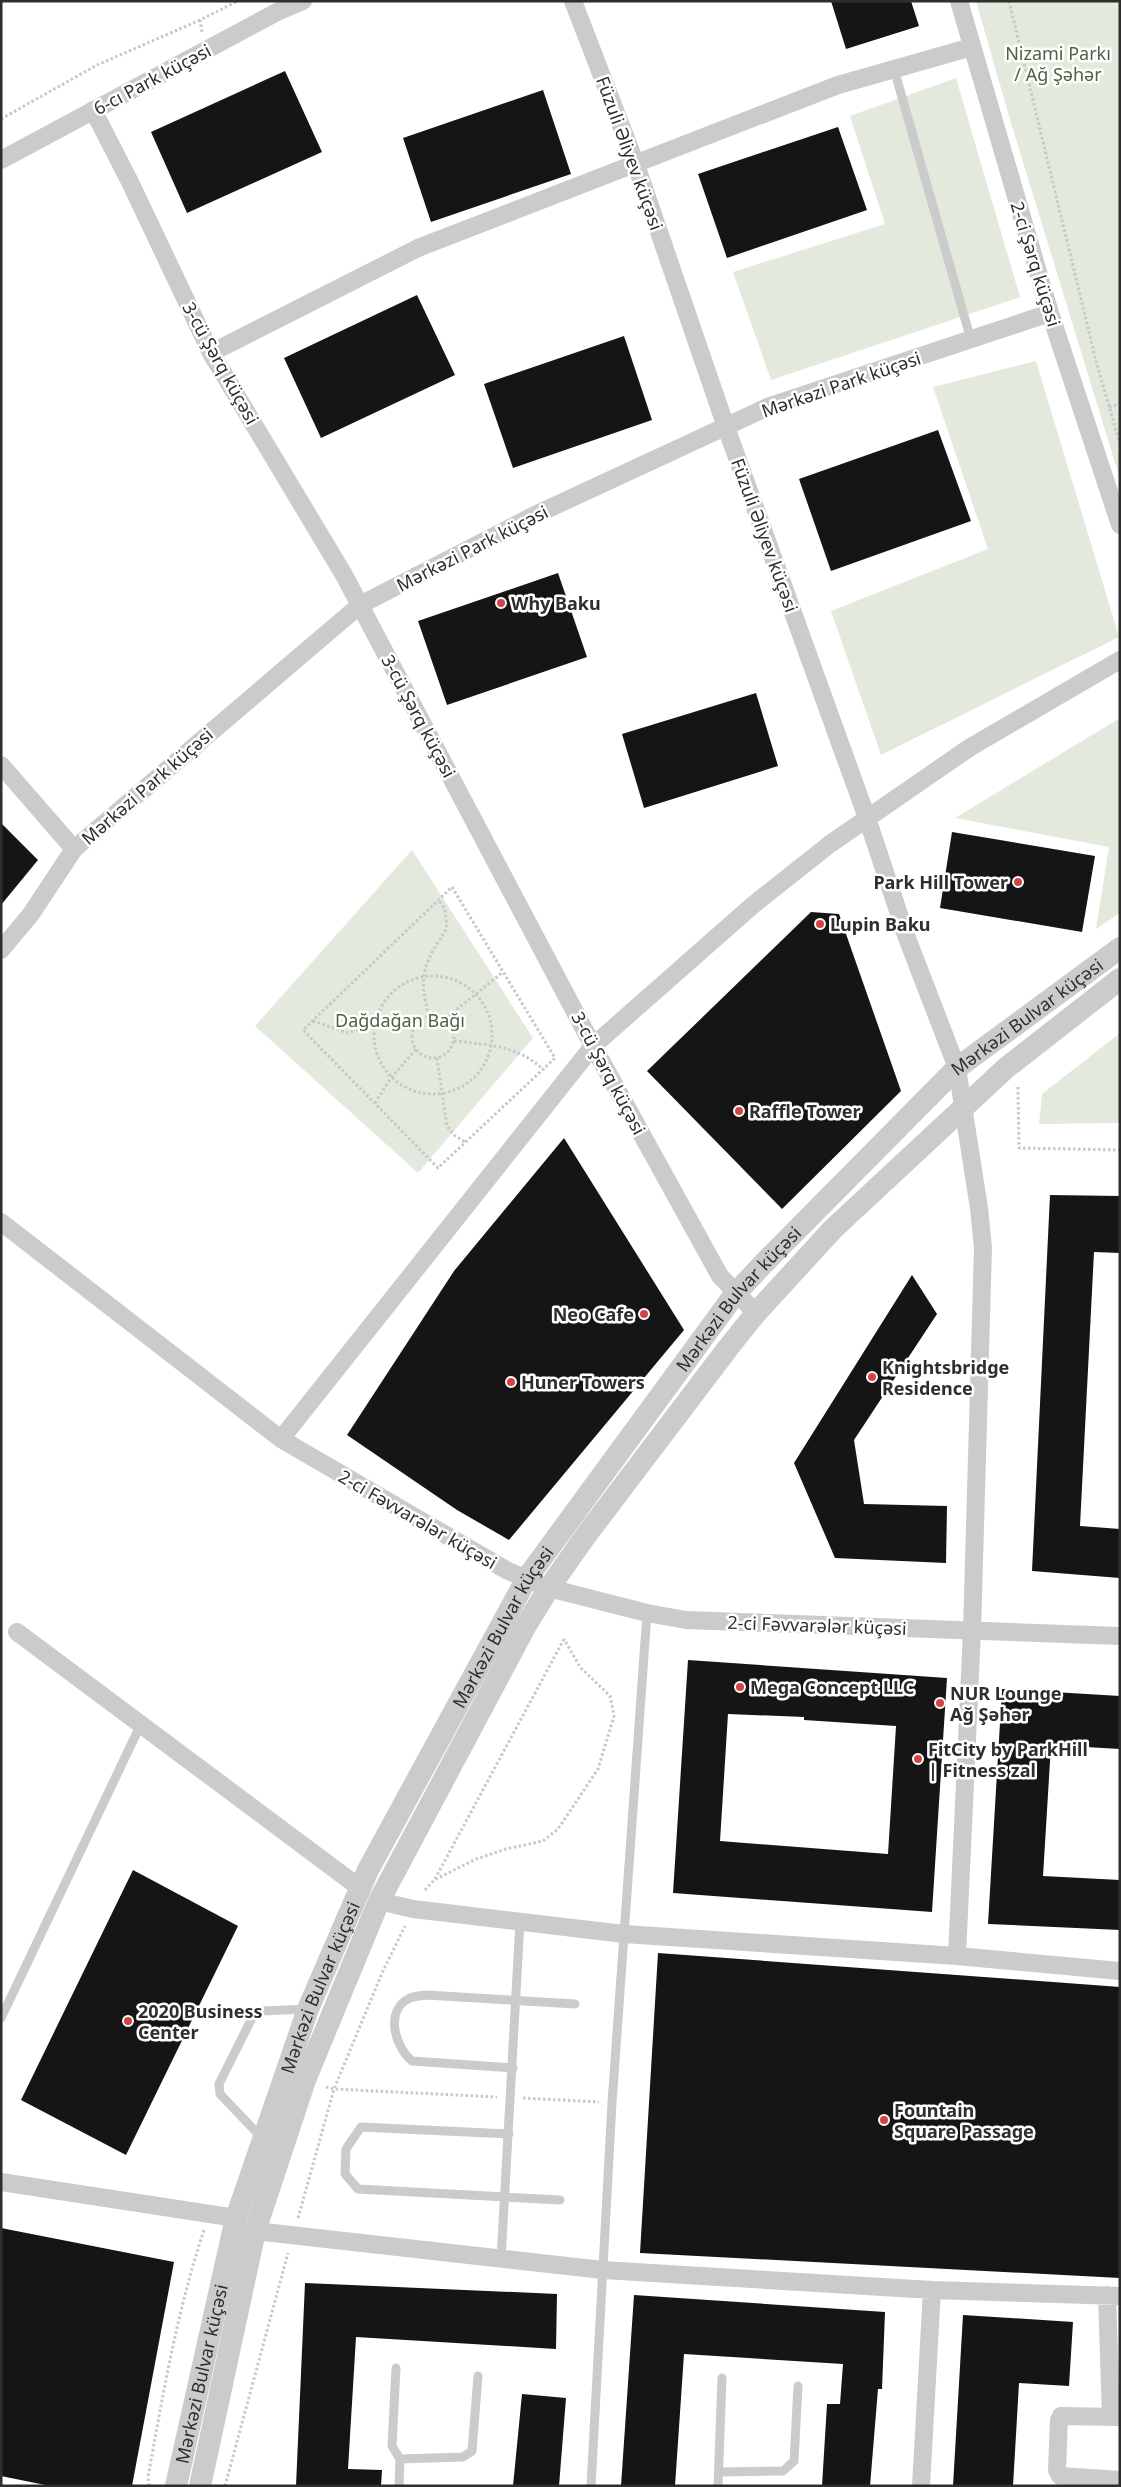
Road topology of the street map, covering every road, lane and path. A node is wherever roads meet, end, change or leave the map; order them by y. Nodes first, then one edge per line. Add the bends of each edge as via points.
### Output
1 (238, 1) edge
2 (303, 1) edge
3 (573, 1) edge
4 (959, 1) edge
5 (1009, 1) edge
6 (200, 20) junction
7 (972, 47) junction
8 (205, 51) junction
9 (894, 69) junction
10 (93, 110) junction
11 (1, 119) edge
12 (1, 160) edge
13 (635, 162) junction
14 (1050, 313) junction
15 (971, 340) junction
16 (211, 354) junction
17 (1120, 404) edge
18 (1109, 407) junction
19 (726, 427) junction
20 (1120, 444) edge
21 (1120, 525) edge
22 (360, 605) junction
23 (1120, 660) edge
24 (1, 765) edge
25 (867, 818) junction
26 (74, 849) junction
27 (438, 899) junction
28 (1120, 948) edge
29 (1, 950) edge
30 (503, 972) junction
31 (422, 976) junction
32 (1120, 979) edge
33 (475, 993) junction
34 (429, 1016) junction
35 (445, 1019) junction
36 (313, 1021) junction
37 (374, 1025) junction
38 (416, 1025) junction
39 (454, 1041) junction
40 (492, 1046) junction
41 (593, 1046) junction
42 (416, 1049) junction
43 (438, 1058) junction
44 (957, 1068) junction
45 (543, 1069) junction
46 (391, 1078) junction
47 (1018, 1086) dead end
48 (559, 1090) junction
49 (444, 1094) junction
50 (375, 1103) junction
51 (962, 1109) junction
52 (465, 1142) junction
53 (1120, 1150) edge
54 (1, 1222) edge
55 (735, 1294) junction
56 (756, 1313) junction
57 (282, 1439) junction
58 (527, 1578) junction
59 (549, 1588) junction
60 (647, 1613) junction
61 (972, 1631) junction
62 (16, 1632) dead end
63 (1120, 1636) edge
64 (564, 1639) dead end
65 (140, 1726) junction
66 (434, 1880) dead end
67 (360, 1888) junction
68 (379, 1901) junction
69 (520, 1922) junction
70 (624, 1934) junction
71 (957, 1956) junction
72 (1120, 1971) edge
73 (516, 2000) junction
74 (575, 2004) dead end
75 (3, 2007) edge
76 (308, 2009) junction
77 (1, 2018) edge
78 (513, 2068) junction
79 (334, 2089) dead end
80 (511, 2098) junction
81 (612, 2102) junction
82 (509, 2134) junction
83 (263, 2139) junction
84 (1, 2182) edge
85 (506, 2197) junction
86 (560, 2200) dead end
87 (209, 2214) junction
88 (236, 2218) junction
89 (255, 2232) junction
90 (501, 2259) junction
91 (603, 2270) junction
92 (932, 2290) junction
93 (1113, 2296) edge
94 (396, 2368) dead end
95 (478, 2376) dead end
96 (722, 2378) dead end
97 (798, 2386) dead end
98 (1115, 2417) edge
99 (400, 2459) junction
100 (719, 2472) junction
101 (1120, 2480) edge
102 (149, 2486) edge
103 (176, 2486) edge
104 (200, 2486) edge
105 (399, 2486) edge
106 (591, 2486) edge
107 (718, 2486) edge
108 (921, 2486) edge

1 - 6 path
2 - 8 street, 6-cı Park küçəsi
3 - 13 street, Füzuli Əliyev küçəsi
4 - 7 street, 2-ci Şərq küçəsi
5 - 18 path
6 - 8 path
6 - 11 path via 98,65
7 - 9 street
7 - 14 street, 2-ci Şərq küçəsi
8 - 10 street, 6-cı Park küçəsi
9 - 13 street via 838,85
9 - 15 lane
10 - 12 street, 6-cı Park küçəsi
10 - 16 street, 3-cü Şərq küçəsi
13 - 16 street via 418,248
13 - 19 street, Füzuli Əliyev küçəsi
14 - 15 street, Mərkəzi Park küçəsi
14 - 21 street, 2-ci Şərq küçəsi
15 - 19 street, Mərkəzi Park küçəsi via 770,406
16 - 22 street, 3-cü Şərq küçəsi
17 - 18 path
18 - 20 path
19 - 22 street, Mərkəzi Park küçəsi via 535,515
19 - 25 street, Füzuli Əliyev küçəsi
22 - 26 street, Mərkəzi Park küçəsi
22 - 41 street, 3-cü Şərq küçəsi
23 - 25 street via 969,748
24 - 26 street
25 - 41 street via 753,905
25 - 44 street, Füzuli Əliyev küçəsi via 907,938
26 - 29 street, Mərkəzi Park küçəsi via 31,914
27 - 30 path via 452,887
27 - 31 path via 445,909 447,928 431,951
27 - 36 path
28 - 44 street, Mərkəzi Bulvar küçəsi
30 - 33 path
30 - 45 path via 555,1058
31 - 33 path via 451,978
31 - 34 path
31 - 37 path via 396,988 386,998
32 - 51 street, Mərkəzi Bulvar küçəsi via 1006,1068
33 - 35 path
33 - 40 path via 490,1017
34 - 35 path
34 - 38 path
35 - 39 path via 454,1033
36 - 37 path via 348,1033
36 - 50 path via 303,1030
37 - 38 path
37 - 46 path via 376,1053
38 - 42 path via 412,1033
39 - 40 path
39 - 43 path via 451,1049
40 - 45 path via 525,1055
40 - 49 path via 488,1060 470,1082
41 - 48 street
41 - 55 street, 3-cü Şərq küçəsi via 720,1276
42 - 43 path via 422,1055
42 - 46 path
43 - 49 path
44 - 51 street, Füzuli Əliyev küçəsi
44 - 55 street, Mərkəzi Bulvar küçəsi
45 - 48 path
45 - 52 path
46 - 49 path via 416,1093
46 - 50 path
47 - 53 path via 1019,1148
48 - 57 street
49 - 52 path via 449,1132
50 - 52 path via 438,1168
51 - 56 street, Mərkəzi Bulvar küçəsi via 833,1229
51 - 61 street, Füzuli Əliyev küçəsi via 983,1248
54 - 57 street, 2-ci Fəvvarələr küçəsi
55 - 56 street, 3-cü Şərq küçəsi
55 - 58 street, Mərkəzi Bulvar küçəsi
56 - 59 street, Mərkəzi Bulvar küçəsi
57 - 58 street, 2-ci Fəvvarələr küçəsi via 508,1571
58 - 59 street, 2-ci Fəvvarələr küçəsi
58 - 67 street, Mərkəzi Bulvar küçəsi
59 - 60 street, 2-ci Fəvvarələr küçəsi
59 - 68 street, Mərkəzi Bulvar küçəsi via 500,1671
60 - 61 street, 2-ci Fəvvarələr küçəsi via 686,1620
60 - 70 lane
61 - 63 street, 2-ci Fəvvarələr küçəsi
61 - 71 street, Füzuli Əliyev küçəsi
62 - 65 street
64 - 66 path
65 - 67 street
65 - 75 lane
67 - 76 street, Mərkəzi Bulvar küçəsi
68 - 69 street via 413,1909
68 - 89 street, Mərkəzi Bulvar küçəsi via 305,2080
69 - 70 street
69 - 73 lane
70 - 71 street
70 - 81 lane
71 - 72 street
73 - 74 lane
73 - 78 lane
73 - 78 lane via 426,1995 409,1999 398,2012 394,2034 402,2053 412,2061
75 - 77 lane
76 - 83 street, Mərkəzi Bulvar küçəsi
76 - 83 lane via 262,2011 253,2016 219,2084 220,2094
78 - 80 lane
79 - 80 path
80 - 81 path
80 - 82 lane
81 - 91 lane
82 - 85 lane
82 - 85 lane via 362,2127 346,2149 345,2174 358,2190
83 - 88 street, Mərkəzi Bulvar küçəsi
84 - 87 street
85 - 86 lane
85 - 90 lane
87 - 88 street
87 - 102 path via 175,2335 148,2477
88 - 103 street, Mərkəzi Bulvar küçəsi
89 - 90 street
89 - 104 street, Mərkəzi Bulvar küçəsi
90 - 91 street
91 - 92 street
91 - 106 lane
92 - 93 street
92 - 108 street
93 - 98 street
94 - 99 lane via 392,2446
95 - 99 lane via 472,2451 463,2458
96 - 100 lane
97 - 100 lane via 794,2461 783,2471
98 - 101 street via 1061,2416 1058,2474
99 - 105 lane
100 - 107 lane

